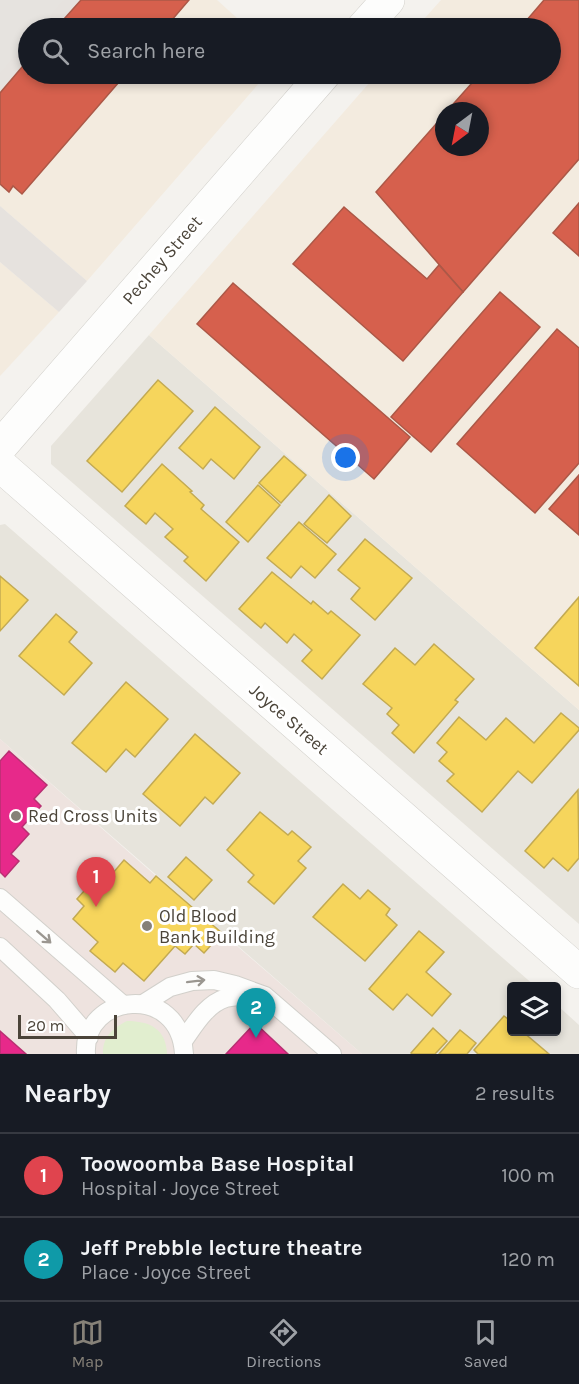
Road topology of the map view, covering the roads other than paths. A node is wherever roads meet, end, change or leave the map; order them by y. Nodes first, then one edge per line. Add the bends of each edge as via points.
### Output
1 (388, 0) edge
2 (372, 18) edge
3 (315, 84) edge
4 (0, 447) edge
5 (0, 465) edge
6 (0, 898) edge
7 (1, 948) edge
8 (579, 972) edge
9 (265, 996) junction
10 (143, 1004) junction
11 (123, 1005) junction
12 (87, 1045) edge
13 (184, 1048) edge
14 (332, 1054) edge

1 - 2 street
3 - 4 street, Pechey Street
5 - 8 street, Joyce Street
6 -> 11 lane
7 - 12 lane via 57,1000
10 -> 9 lane via 170,987 192,981 214,980
9 - 13 lane via 224,998 205,1012
9 - 14 lane
10 - 11 lane
10 - 13 lane via 161,1010 176,1024
11 - 12 lane via 106,1013 92,1027

